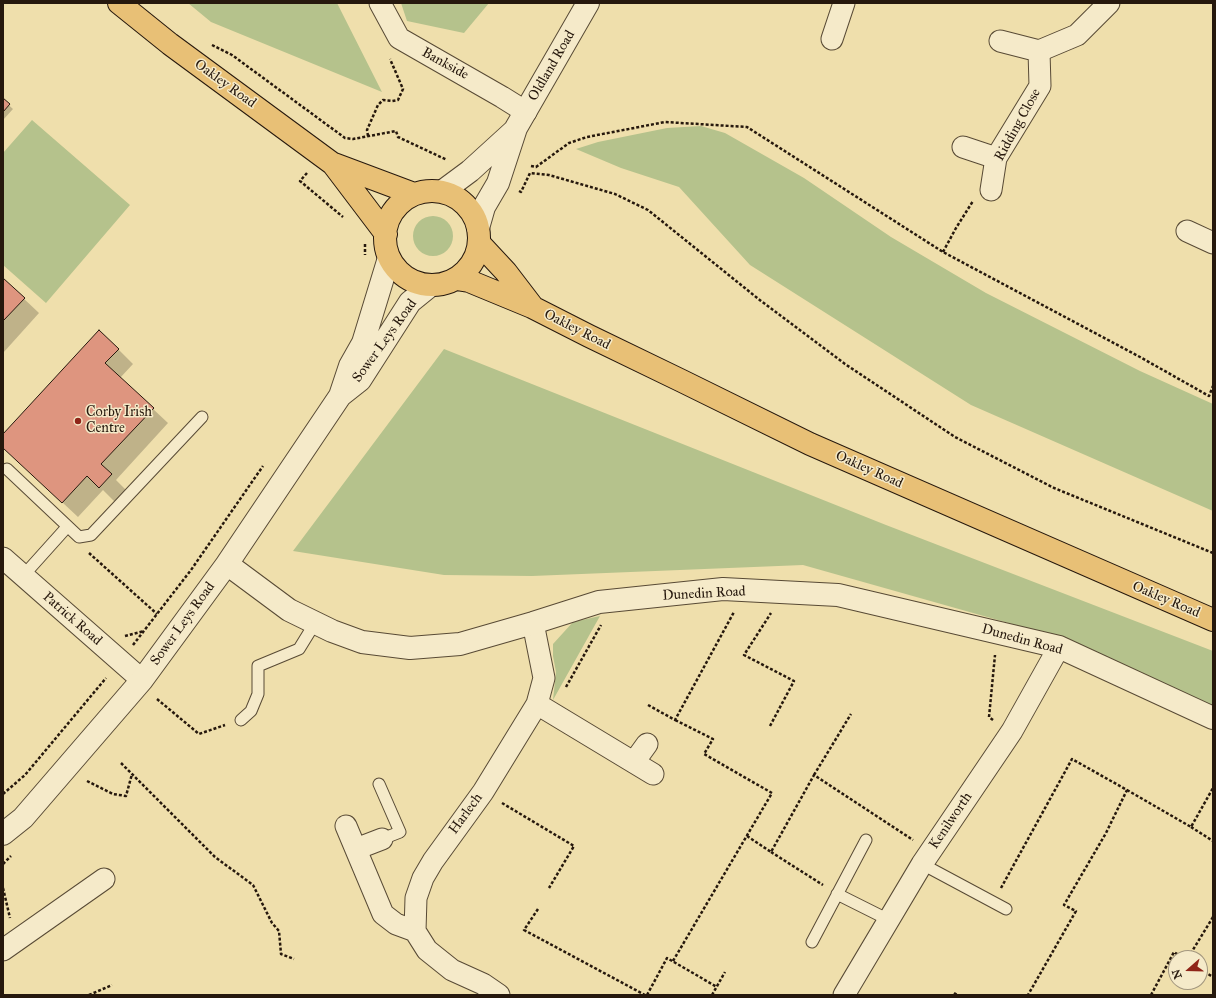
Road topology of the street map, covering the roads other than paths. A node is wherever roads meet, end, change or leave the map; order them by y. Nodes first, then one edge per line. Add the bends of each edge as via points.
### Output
1 (119, 3) edge
2 (380, 3) edge
3 (588, 3) edge
4 (844, 3) edge
5 (1109, 3) edge
6 (832, 39) dead end
7 (1000, 41) dead end
8 (1038, 51) junction
9 (521, 120) junction
10 (963, 147) dead end
11 (996, 158) junction
12 (332, 164) junction
13 (991, 190) road end
14 (443, 191) junction
15 (414, 194) junction
16 (1187, 231) dead end
17 (386, 234) junction
18 (479, 236) junction
19 (1213, 243) edge
20 (389, 258) junction
21 (456, 279) junction
22 (431, 285) junction
23 (532, 306) junction
24 (340, 396) junction
25 (202, 417) dead end
26 (7, 470) dead end
27 (67, 527) junction
28 (3, 558) edge
29 (227, 564) junction
30 (23, 576) junction
31 (1213, 620) edge
32 (315, 623) junction
33 (533, 623) junction
34 (1058, 647) junction
35 (142, 680) junction
36 (545, 708) junction
37 (1213, 718) edge
38 (241, 720) road end
39 (648, 744) dead end
40 (634, 762) junction
41 (653, 774) dead end
42 (379, 784) dead end
43 (346, 826) dead end
44 (3, 834) edge
45 (382, 839) joint
46 (866, 840) dead end
47 (356, 850) junction
48 (926, 857) junction
49 (104, 879) dead end
50 (838, 894) junction
51 (1006, 909) dead end
52 (889, 920) junction
53 (415, 931) junction
54 (812, 942) dead end
55 (3, 950) edge
56 (499, 995) edge
57 (844, 995) edge

1 - 12 main road, Oakley Road
2 - 9 street, Bankside via 399,38 502,97
3 - 9 street, Oldland Road
4 - 6 street
5 - 8 street via 1077,35
7 - 8 street
8 - 11 street, Ridding Close via 1040,86
9 - 14 street, Oldland Road via 470,171
9 - 18 street, Oldland Road via 498,183 484,207
10 - 11 street
11 - 13 street, Ridding Close
12 - 15 main road, Oakley Road
12 - 17 main road, Oakley Road
14 - 15 main road, Oakley Road via 433,190
14 - 18 main road, Oakley Road via 456,196 469,207 478,221
15 - 17 main road, Oakley Road via 402,201 391,214
16 - 19 street
17 - 20 main road, Oakley Road
18 - 21 main road, Oakley Road via 477,255 469,269
18 - 23 main road, Oakley Road
20 - 22 main road, Oakley Road via 399,272 413,281
20 - 24 street, Sower Leys Road via 363,343 350,366
21 - 22 main road, Oakley Road via 440,285
21 - 23 main road, Oakley Road via 469,281
22 - 24 street, Sower Leys Road via 410,302 360,380
23 - 31 main road, Oakley Road via 810,444
24 - 29 street, Sower Leys Road
25 - 27 lane via 91,535 79,537
26 - 27 lane
27 - 30 lane
28 - 30 street, Patrick Road
29 - 32 street, Dunedin Road via 289,610
29 - 35 street, Sower Leys Road
30 - 35 street, Patrick Road
32 - 33 street, Dunedin Road via 362,642 410,648 460,644
32 - 38 lane via 299,649 258,666 258,694 251,712
33 - 34 street, Dunedin Road via 611,600 723,590 784,592 838,595
33 - 36 street, Harlech via 544,678
34 - 37 street, Dunedin Road
34 - 48 street, Kenilworth via 1012,731
35 - 44 street, Sower Leys Road via 23,818
36 - 40 street
36 - 53 street, Harlech via 423,878 416,898
39 - 40 street
40 - 41 street
42 - 45 lane via 400,832
43 - 47 street
45 - 47 street
46 - 50 lane
47 - 53 street via 383,914 396,924
48 - 51 lane
48 - 52 street, Kenilworth
49 - 55 street
50 - 52 lane
50 - 54 lane
52 - 57 street, Kenilworth
53 - 56 street via 426,950 437,959

